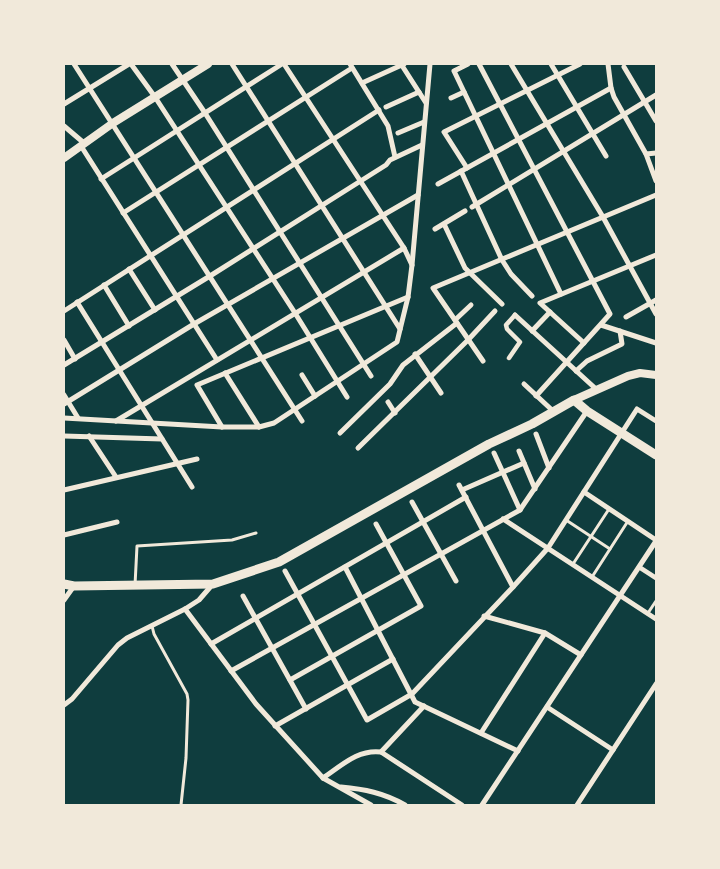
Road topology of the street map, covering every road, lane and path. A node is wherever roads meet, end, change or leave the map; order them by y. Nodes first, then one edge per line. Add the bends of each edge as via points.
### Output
1 (74, 64) edge
2 (130, 64) edge
3 (172, 64) edge
4 (208, 64) edge
5 (232, 64) edge
6 (283, 64) edge
7 (402, 64) edge
8 (430, 64) edge
9 (468, 64) edge
10 (479, 64) edge
11 (511, 64) edge
12 (551, 64) edge
13 (580, 64) edge
14 (608, 64) edge
15 (351, 66) edge
16 (624, 67) dead end
17 (558, 75) junction
18 (183, 79) junction
19 (362, 83) junction
20 (246, 86) junction
21 (90, 88) junction
22 (611, 88) junction
23 (527, 90) junction
24 (419, 92) junction
25 (464, 92) junction
26 (656, 96) edge
27 (155, 97) junction
28 (306, 98) junction
29 (451, 98) dead end
30 (645, 102) junction
31 (426, 103) junction
32 (64, 104) edge
33 (500, 104) junction
34 (386, 107) dead end
35 (577, 107) junction
36 (379, 110) junction
37 (205, 113) junction
38 (625, 115) junction
39 (476, 116) junction
40 (268, 121) junction
41 (656, 121) edge
42 (424, 122) junction
43 (113, 123) junction
44 (546, 124) junction
45 (64, 126) edge
46 (177, 131) junction
47 (398, 133) dead end
48 (593, 134) junction
49 (333, 139) junction
50 (519, 139) junction
51 (82, 144) junction
52 (422, 144) junction
53 (226, 147) junction
54 (563, 152) junction
55 (494, 153) junction
56 (656, 153) edge
57 (646, 154) junction
58 (606, 156) dead end
59 (395, 157) junction
60 (64, 158) edge
61 (134, 158) junction
62 (295, 164) junction
63 (199, 165) junction
64 (467, 168) junction
65 (535, 170) junction
66 (461, 172) junction
67 (101, 179) junction
68 (656, 181) edge
69 (361, 182) junction
70 (438, 184) dead end
71 (509, 185) junction
72 (254, 190) junction
73 (156, 192) junction
74 (656, 195) edge
75 (418, 196) junction
76 (322, 206) junction
77 (474, 206) junction
78 (226, 207) junction
79 (465, 211) dead end
80 (123, 213) junction
81 (383, 215) junction
82 (603, 218) junction
83 (444, 224) junction
84 (435, 229) dead end
85 (280, 232) junction
86 (568, 232) junction
87 (183, 234) junction
88 (343, 238) junction
89 (537, 245) junction
90 (404, 248) junction
91 (253, 249) junction
92 (656, 255) edge
93 (150, 256) junction
94 (502, 260) junction
95 (300, 263) junction
96 (412, 265) junction
97 (629, 266) junction
98 (129, 269) junction
99 (364, 272) junction
100 (469, 273) junction
101 (210, 276) junction
102 (272, 279) junction
103 (593, 281) junction
104 (104, 285) junction
105 (561, 294) junction
106 (321, 296) junction
107 (532, 296) dead end
108 (176, 297) junction
109 (408, 297) junction
110 (656, 300) edge
111 (77, 302) junction
112 (228, 304) junction
113 (502, 304) dead end
114 (650, 304) junction
115 (471, 305) dead end
116 (386, 306) junction
117 (155, 310) junction
118 (64, 311) edge
119 (495, 311) dead end
120 (550, 312) junction
121 (295, 313) junction
122 (656, 314) edge
123 (515, 315) joint
124 (626, 317) dead end
125 (456, 322) junction
126 (194, 324) junction
127 (601, 325) junction
128 (129, 326) junction
129 (339, 326) junction
130 (400, 330) junction
131 (532, 331) junction
132 (620, 331) junction
133 (310, 338) junction
134 (64, 340) edge
135 (250, 340) junction
136 (468, 340) junction
137 (102, 342) junction
138 (584, 343) junction
139 (656, 343) edge
140 (414, 354) junction
141 (262, 358) junction
142 (509, 358) dead end
143 (75, 359) junction
144 (217, 360) junction
145 (483, 361) dead end
146 (567, 363) junction
147 (364, 364) junction
148 (64, 366) edge
149 (119, 370) junction
150 (576, 371) junction
151 (225, 374) junction
152 (302, 374) dead end
153 (656, 375) edge
154 (371, 376) dead end
155 (430, 377) junction
156 (337, 381) junction
157 (524, 384) dead end
158 (596, 389) junction
159 (441, 393) dead end
160 (64, 395) edge
161 (315, 396) junction
162 (536, 396) junction
163 (347, 397) dead end
164 (574, 400) junction
165 (388, 402) dead end
166 (66, 403) edge
167 (141, 406) junction
168 (295, 409) junction
169 (587, 411) junction
170 (554, 412) junction
171 (395, 413) junction
172 (64, 418) edge
173 (78, 418) junction
174 (116, 421) junction
175 (302, 421) dead end
176 (656, 421) edge
177 (153, 424) junction
178 (259, 426) junction
179 (222, 427) junction
180 (621, 432) junction
181 (340, 433) dead end
182 (536, 434) dead end
183 (64, 436) edge
184 (89, 436) junction
185 (162, 439) junction
186 (358, 448) dead end
187 (519, 451) dead end
188 (494, 453) dead end
189 (656, 455) edge
190 (197, 459) dead end
191 (177, 463) junction
192 (524, 463) junction
193 (549, 468) junction
194 (502, 472) junction
195 (116, 477) junction
196 (192, 487) dead end
197 (535, 489) junction
198 (64, 490) edge
199 (584, 492) junction
200 (466, 497) junction
201 (412, 502) dead end
202 (609, 508) junction
203 (520, 510) junction
204 (503, 519) junction
205 (566, 520) junction
206 (628, 521) junction
207 (117, 522) dead end
208 (423, 522) junction
209 (376, 524) dead end
210 (483, 530) junction
211 (256, 533) dead end
212 (64, 535) edge
213 (591, 536) junction
214 (656, 540) edge
215 (386, 543) junction
216 (548, 548) junction
217 (610, 549) junction
218 (440, 554) junction
219 (572, 564) junction
220 (344, 567) junction
221 (639, 567) junction
222 (285, 571) dead end
223 (404, 574) junction
224 (592, 577) junction
225 (656, 578) edge
226 (456, 581) dead end
227 (64, 584) edge
228 (213, 584) junction
229 (135, 585) junction
230 (74, 586) junction
231 (513, 587) junction
232 (297, 594) junction
233 (243, 596) dead end
234 (620, 596) junction
235 (361, 598) junction
236 (64, 600) edge
237 (656, 601) edge
238 (185, 609) junction
239 (648, 613) junction
240 (484, 616) junction
241 (255, 618) junction
242 (656, 619) edge
243 (314, 625) junction
244 (152, 626) junction
245 (378, 630) junction
246 (545, 633) junction
247 (211, 644) junction
248 (272, 648) junction
249 (581, 655) junction
250 (332, 656) junction
251 (394, 659) junction
252 (231, 671) junction
253 (290, 680) junction
254 (656, 684) edge
255 (348, 685) junction
256 (412, 694) junction
257 (64, 705) edge
258 (424, 706) junction
259 (547, 707) junction
260 (306, 709) junction
261 (275, 726) junction
262 (481, 733) junction
263 (613, 750) junction
264 (518, 751) junction
265 (381, 752) junction
266 (323, 778) junction
267 (340, 787) junction
268 (181, 805) edge
269 (371, 805) edge
270 (405, 805) edge
271 (462, 805) edge
272 (482, 805) edge
273 (577, 805) edge

1 - 21 street
2 - 21 street
2 - 27 street
3 - 18 street
4 - 18 street
5 - 20 street
6 - 20 street
6 - 28 street
7 - 19 street
7 - 24 street
8 - 31 street
9 - 25 street via 454,71
10 - 33 street
11 - 23 street
12 - 17 street
13 - 17 street
14 - 22 street
15 - 19 street
15 - 28 street
16 - 30 street
17 - 23 street
17 - 35 street
18 - 27 street
18 - 37 street
19 - 36 street
20 - 37 street
20 - 40 street
21 - 32 street
21 - 43 street
22 - 35 street
22 - 38 street
23 - 33 street
23 - 44 street
24 - 31 street
24 - 34 street
25 - 29 street
25 - 39 street
26 - 30 street
27 - 43 street
27 - 46 street
28 - 40 street
28 - 49 street
30 - 38 street
30 - 41 street
31 - 42 street
33 - 39 street
33 - 50 street
35 - 44 street
35 - 48 street
36 - 49 street
36 - 59 street via 388,126
37 - 46 street
37 - 53 street
38 - 48 street
38 - 57 street
39 - 55 street
39 - 64 street via 444,132
40 - 53 street
40 - 62 street
42 - 47 street
42 - 52 street
43 - 51 street
43 - 61 street
44 - 50 street
44 - 54 street
45 - 51 street
46 - 61 street
46 - 63 street
48 - 54 street
48 - 58 street
49 - 62 street
49 - 69 street
50 - 55 street
50 - 65 street
51 - 60 street
51 - 67 street
52 - 59 street
52 - 75 street
53 - 63 street
53 - 72 street
54 - 65 street
54 - 82 street
55 - 64 street
55 - 71 street
56 - 57 street
57 - 68 street
59 - 69 street
61 - 67 street
61 - 73 street
62 - 72 street
62 - 76 street
63 - 73 street
63 - 78 street
64 - 66 street
65 - 71 street
65 - 86 street
66 - 70 street
66 - 77 street
67 - 80 street
69 - 76 street
69 - 81 street
71 - 77 street
71 - 89 street
72 - 78 street
72 - 85 street
73 - 80 street
73 - 87 street
74 - 82 street
75 - 81 street
75 - 96 street
76 - 85 street
76 - 88 street
77 - 94 street
78 - 87 street
78 - 91 street
79 - 83 street
80 - 93 street
81 - 88 street
81 - 90 street
82 - 86 street
82 - 97 street
83 - 84 street
83 - 100 street
85 - 91 street
85 - 95 street
86 - 89 street
86 - 103 street
87 - 93 street
87 - 101 street
88 - 95 street
88 - 99 street
89 - 94 street
89 - 105 street
90 - 96 street
90 - 99 street
91 - 101 street
91 - 102 street
92 - 97 street
93 - 98 street
93 - 108 street
94 - 100 street
94 - 107 street via 510,274
95 - 102 street
95 - 106 street
96 - 109 street
97 - 103 street
97 - 114 street
98 - 104 street
98 - 117 street
99 - 106 street
99 - 116 street
100 - 113 street
100 - 125 street via 433,288
101 - 108 street
101 - 112 street
102 - 112 street
102 - 121 street
103 - 105 street
103 - 127 street via 610,314
104 - 111 street
104 - 128 street
105 - 120 street via 540,303
106 - 121 street
106 - 129 street
108 - 117 street
108 - 126 street
109 - 116 street
109 - 130 street
110 - 114 street
111 - 118 street
111 - 137 street
112 - 126 street
112 - 135 street
114 - 122 street
114 - 124 street
115 - 125 street
116 - 129 street
116 - 130 street
117 - 128 street
119 - 136 street
120 - 131 street
120 - 138 street
121 - 133 street
121 - 135 street
123 - 131 street
123 - 142 street via 506,325 520,342
125 - 136 street
125 - 140 street
126 - 144 street
126 - 149 street
127 - 132 street
127 - 138 street
128 - 137 street
129 - 133 street
129 - 147 street
130 - 147 street via 397,342
131 - 146 street
132 - 139 street
132 - 150 street via 622,344 587,361
133 - 141 street
133 - 156 street
134 - 143 street
135 - 141 street
135 - 144 street
136 - 145 street
136 - 155 street
137 - 143 street
137 - 149 street
138 - 146 street
140 - 155 street
140 - 181 street via 385,390
141 - 151 street
141 - 168 street
143 - 148 street
144 - 167 street
146 - 150 street
146 - 162 street
147 - 154 street
147 - 156 street
149 - 166 street
149 - 167 street
150 - 158 street
151 - 178 street
151 - 179 street via 197,385
152 - 161 street
153 - 158 street via 640,373
155 - 159 street
155 - 171 street
156 - 161 street
156 - 163 street
157 - 162 street
158 - 164 street
160 - 166 street
161 - 168 street
162 - 170 street
164 - 169 main road
164 - 170 main road
165 - 171 street
166 - 173 street
167 - 174 street
167 - 177 street
168 - 175 street
168 - 178 street via 274,423
169 - 180 main road
169 - 193 street
170 - 228 main road via 489,444 279,562
171 - 186 street
172 - 173 street
173 - 174 street
174 - 177 street
176 - 180 street via 637,409
177 - 179 street
177 - 185 street
178 - 179 street
180 - 189 main road
180 - 199 street
182 - 193 street
183 - 184 street
184 - 185 street
184 - 195 street
185 - 191 street
187 - 192 street
188 - 194 street
190 - 191 street
191 - 195 street
191 - 196 street
192 - 194 street
192 - 197 street
193 - 197 street
194 - 200 street via 460,488
194 - 203 street
195 - 198 street
197 - 203 street
199 - 202 street
199 - 205 street
200 - 208 street
200 - 210 street
201 - 208 street
202 - 206 street
202 - 213 lane
203 - 204 street
204 - 210 street
204 - 216 street
205 - 213 lane
205 - 216 street
206 - 214 street
206 - 217 lane
207 - 212 street
208 - 215 street
208 - 218 street
209 - 215 street
210 - 218 street
210 - 231 street
211 - 229 lane via 232,540 136,546
213 - 217 lane
213 - 219 lane
214 - 221 street
215 - 220 street
215 - 223 street
216 - 219 street
216 - 231 street
217 - 224 lane
218 - 223 street
218 - 226 street
219 - 224 street
220 - 232 street
220 - 235 street
221 - 225 street
221 - 234 street
222 - 232 street
223 - 235 street
223 - 245 street via 421,606
224 - 234 street
227 - 230 main road
228 - 229 main road
228 - 238 street via 199,600
229 - 230 main road
230 - 236 street
231 - 240 street
232 - 241 street
232 - 243 street
233 - 241 street
234 - 239 street
234 - 249 street
235 - 243 street
235 - 245 street
237 - 239 lane
238 - 244 street
238 - 247 street
239 - 242 street
240 - 246 street
240 - 256 street
241 - 247 street
241 - 248 street
243 - 248 street
243 - 250 street
244 - 257 street via 118,645
244 - 268 lane via 188,700
245 - 250 street
245 - 251 street
246 - 249 street
246 - 262 street
247 - 252 street
248 - 252 street
248 - 253 street
249 - 259 street
250 - 253 street
250 - 255 street
251 - 255 street
251 - 256 street
252 - 261 street
253 - 260 street
254 - 263 street
255 - 256 street via 367,720
255 - 260 street
256 - 258 street via 415,702
258 - 262 street
258 - 265 street
259 - 263 street
259 - 264 street
260 - 261 street
261 - 266 street
262 - 264 street
263 - 273 street
264 - 272 street
265 - 266 street via 362,753
265 - 271 street
266 - 267 street
267 - 269 street
267 - 270 street via 366,789

